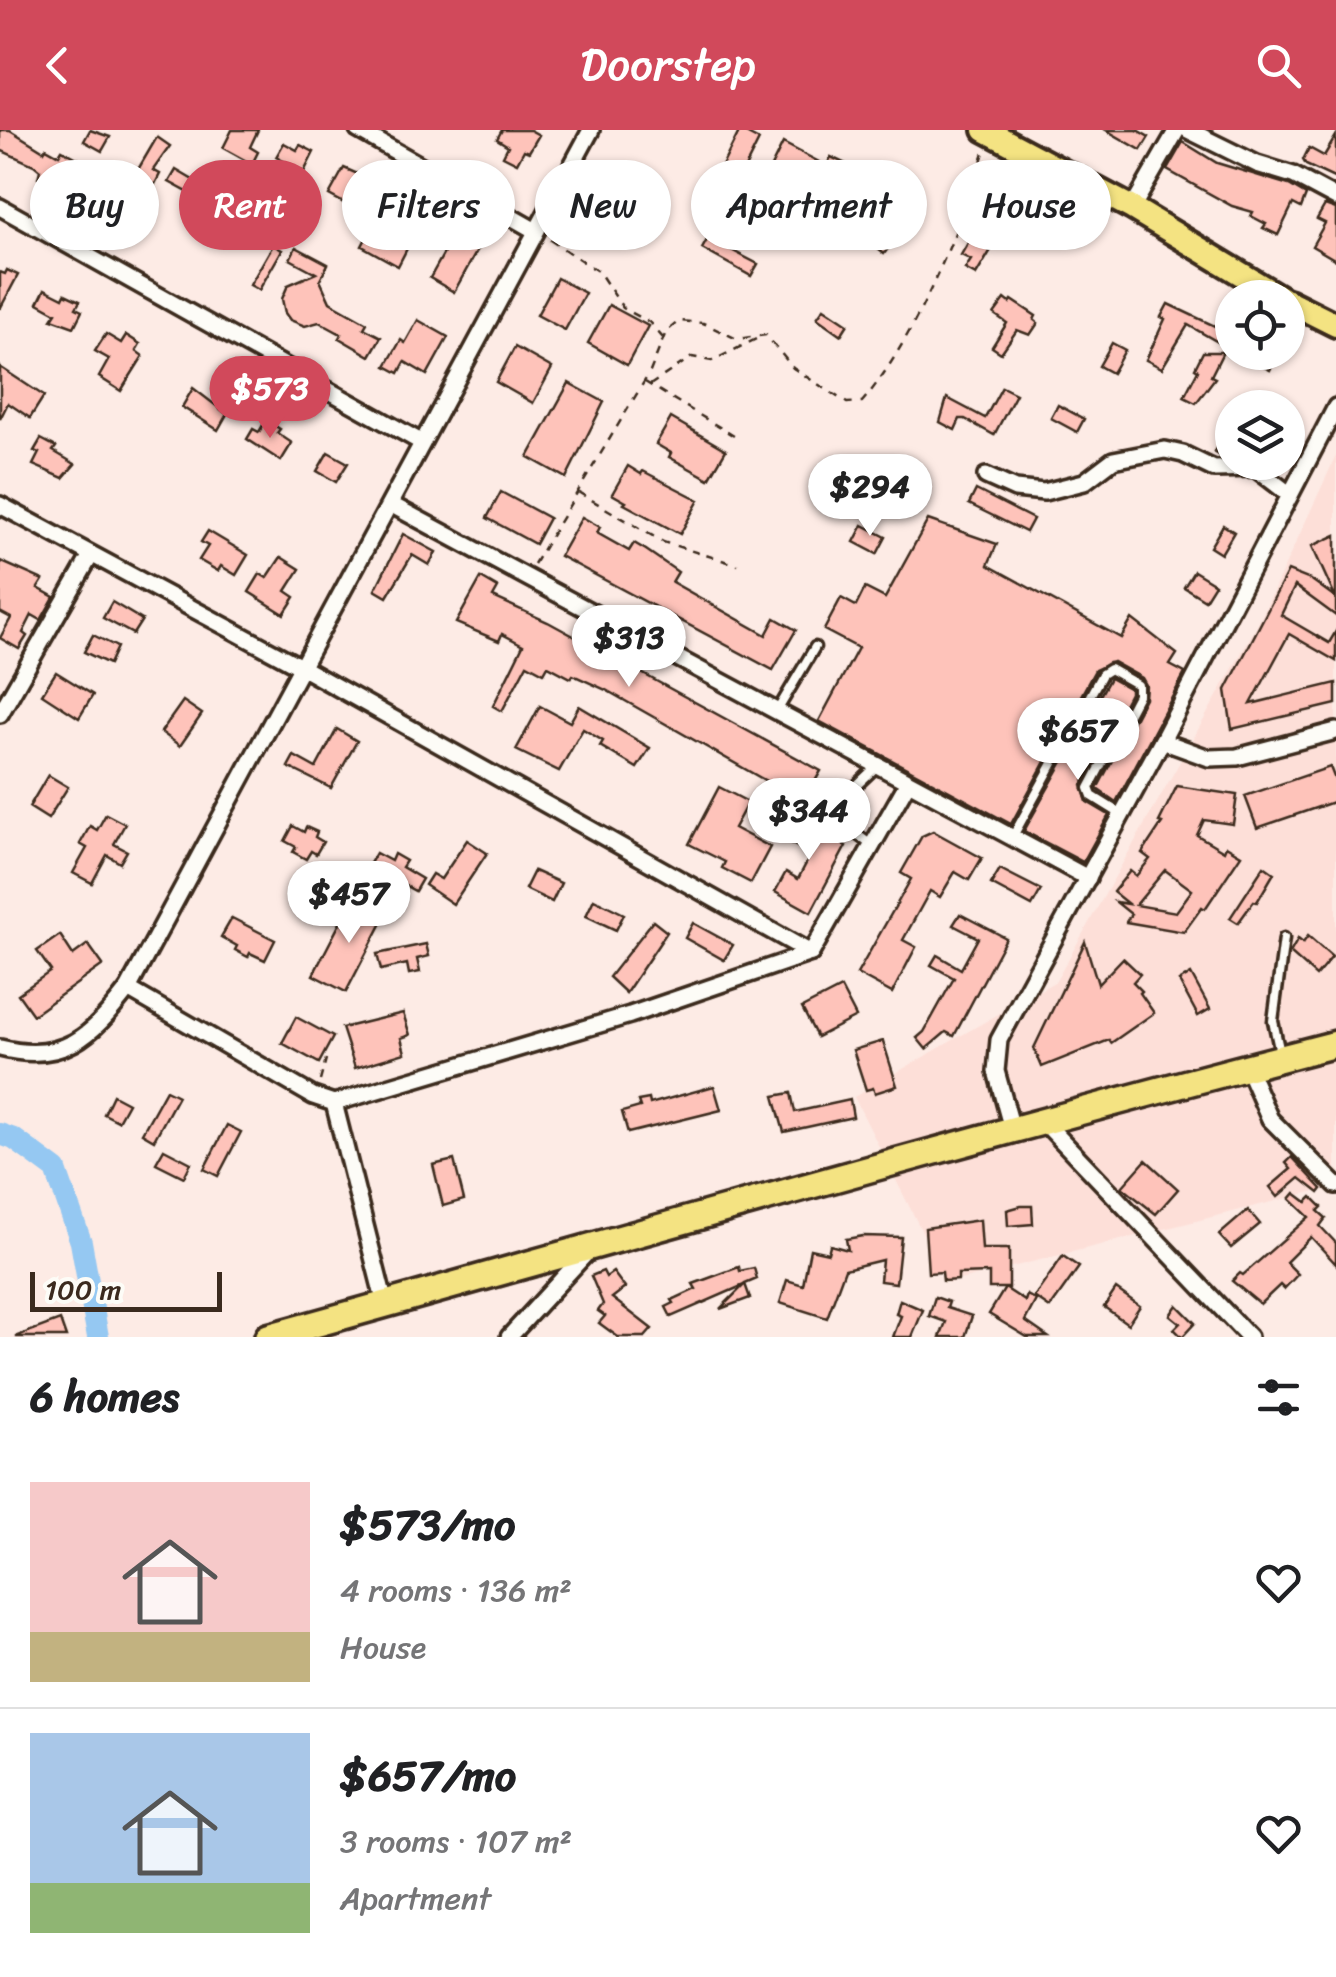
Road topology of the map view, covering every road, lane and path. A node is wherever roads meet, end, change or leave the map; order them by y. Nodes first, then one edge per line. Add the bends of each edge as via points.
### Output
1 (358, 130) edge
2 (591, 130) edge
3 (1178, 130) edge
4 (1188, 130) edge
5 (988, 131) edge
6 (575, 160) edge
7 (1336, 198) edge
8 (0, 208) edge
9 (1132, 208) junction
10 (535, 231) edge
11 (535, 234) edge
12 (564, 250) edge
13 (1252, 280) edge
14 (1305, 309) edge
15 (1336, 324) edge
16 (766, 334) junction
17 (664, 339) junction
18 (644, 381) junction
19 (650, 385) junction
20 (1336, 407) edge
21 (734, 436) dead end
22 (422, 442) junction
23 (986, 476) dead end
24 (577, 491) junction
25 (1289, 494) junction
26 (390, 504) junction
27 (0, 505) edge
28 (91, 556) junction
29 (738, 565) dead end
30 (526, 578) junction
31 (816, 647) dead end
32 (302, 667) junction
33 (777, 711) junction
34 (0, 714) edge
35 (1336, 731) edge
36 (1162, 741) junction
37 (877, 766) junction
38 (907, 784) junction
39 (1121, 814) junction
40 (1012, 837) junction
41 (872, 846) junction
42 (1088, 878) junction
43 (1284, 938) dead end
44 (811, 953) junction
45 (128, 989) junction
46 (1336, 1044) edge
47 (0, 1048) edge
48 (1281, 1058) junction
49 (329, 1061) dead end
50 (1247, 1067) junction
51 (313, 1096) junction
52 (334, 1103) junction
53 (1044, 1122) junction
54 (1012, 1129) junction
55 (1336, 1186) edge
56 (592, 1247) junction
57 (385, 1304) junction
58 (268, 1337) edge
59 (509, 1337) edge
60 (1249, 1337) edge

1 - 10 street
2 - 6 street
3 - 9 street
4 - 7 street
5 - 9 main road
5 - 16 path via 966,208 932,282 884,377 862,402 848,403 793,368
8 - 22 street
9 - 13 main road
11 - 22 street
12 - 17 path via 599,272 623,308
14 - 15 main road
16 - 17 path via 736,339 703,323 679,321
16 - 19 path via 712,362 692,358
17 - 18 path
18 - 19 path
18 - 24 path
19 - 21 path
20 - 25 street
22 - 26 street
23 - 25 street via 1044,492 1084,482 1114,460 1165,450 1214,469 1254,468
24 - 29 path via 662,542
24 - 30 path
25 - 36 street
26 - 30 street
26 - 32 street
27 - 28 street
28 - 32 street
28 - 34 street
30 - 33 street
31 - 33 lane
32 - 44 street
32 - 45 street
33 - 37 street
35 - 36 street via 1237,757 1209,758
36 - 39 street
37 - 38 street
37 - 41 lane via 837,810
38 - 40 street
38 - 41 street
39 - 40 lane via 1088,788 1138,694 1138,685 1110,669
39 - 42 street
40 - 42 street
41 - 44 street
42 - 54 street via 999,1040 996,1070
43 - 48 lane via 1274,1021
44 - 52 street
45 - 47 street via 70,1046 26,1055
45 - 51 street
46 - 48 highway
48 - 50 highway
49 - 51 path
50 - 53 highway
50 - 55 street via 1270,1118
51 - 52 street
52 - 57 street
53 - 54 highway
53 - 60 street
54 - 56 highway
56 - 57 highway
56 - 59 street
57 - 58 highway

